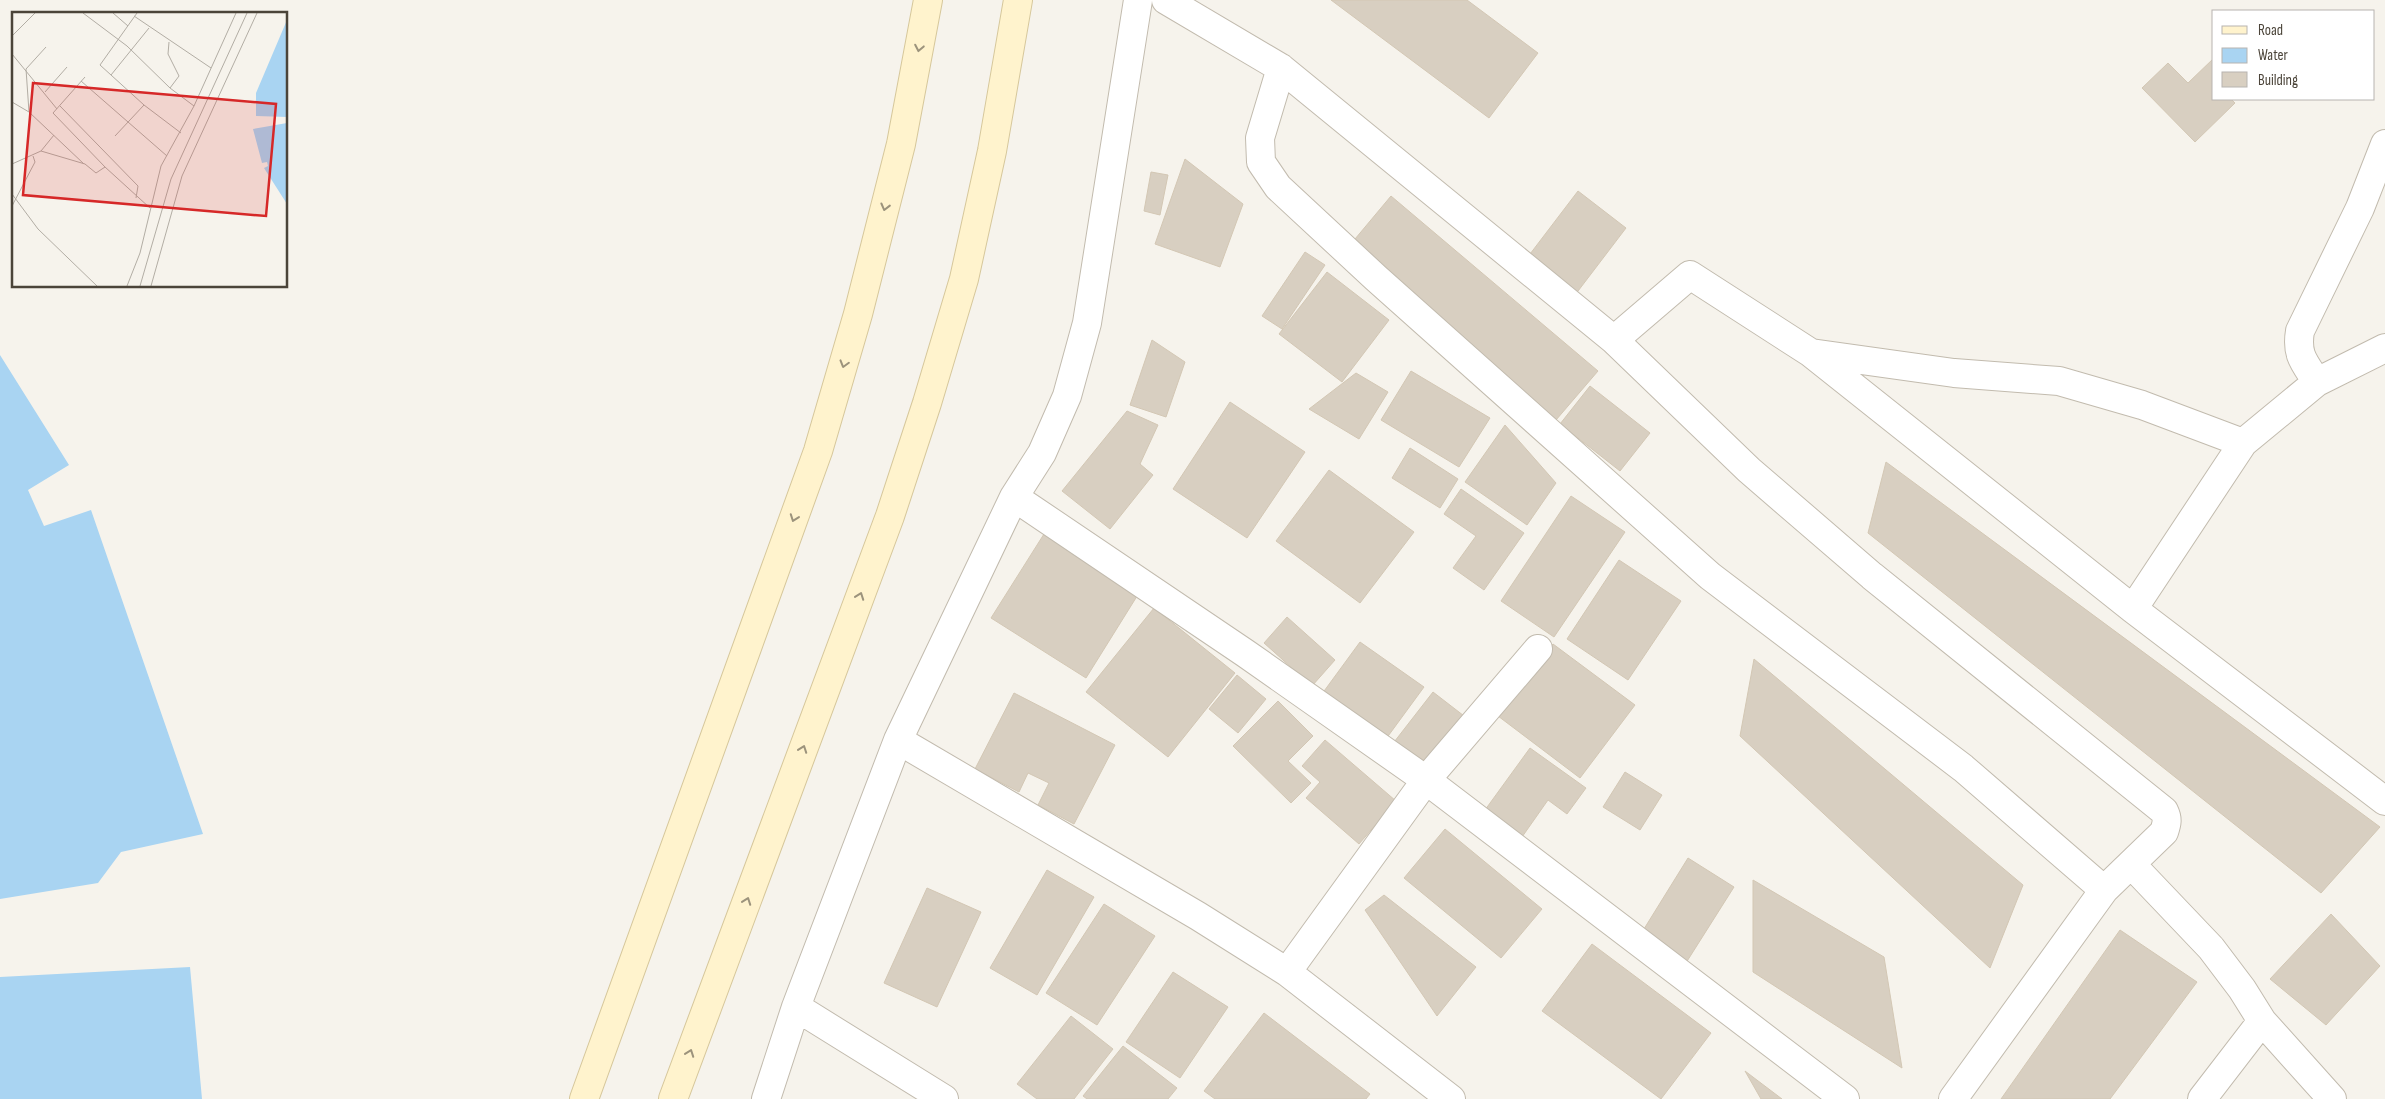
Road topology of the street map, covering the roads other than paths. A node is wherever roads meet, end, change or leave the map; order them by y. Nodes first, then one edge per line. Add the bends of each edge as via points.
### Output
1 (928, 0) edge
2 (1018, 0) edge
3 (1138, 0) edge
4 (1166, 0) edge
5 (1281, 68) junction
6 (2385, 144) edge
7 (1614, 340) junction
8 (2385, 348) edge
9 (1811, 353) junction
10 (2317, 382) junction
11 (2243, 442) junction
12 (1014, 497) junction
13 (2133, 609) junction
14 (1538, 649) dead end
15 (898, 740) junction
16 (1426, 780) junction
17 (2385, 801) edge
18 (2131, 864) junction
19 (2104, 890) junction
20 (1287, 972) junction
21 (796, 1008) junction
22 (2262, 1021) junction
23 (584, 1099) edge
24 (673, 1099) edge
25 (766, 1099) edge
26 (944, 1099) edge
27 (1451, 1099) edge
28 (1845, 1099) edge
29 (1953, 1099) edge
30 (2202, 1099) edge
31 (2332, 1099) edge

1 -> 23 main road via 899,154 858,314 818,451
24 -> 2 main road via 890,516 927,403 966,270 992,151
3 - 12 street via 1088,323 1067,396 1042,453
4 - 5 street
5 - 7 street
5 - 19 street via 1260,138 1261,162 1278,187 1710,576 1963,768
6 - 10 street via 2360,208 2300,331 2297,345 2300,357
7 - 9 street via 1690,275
7 - 18 street via 1749,470 1872,576 2164,811 2168,822 2164,832
8 - 10 street
9 - 11 street via 1954,373 2059,381 2142,405
9 - 13 street
10 - 11 street
11 - 13 street
12 - 15 street
12 - 16 street
13 - 17 street
14 - 16 street
15 - 20 street via 1198,916
15 - 21 street
16 - 20 street
16 - 28 street
18 - 19 street
18 - 22 street via 2211,948
19 - 29 street
20 - 27 street
21 - 25 street
21 - 26 street
22 - 30 street
22 - 31 street

